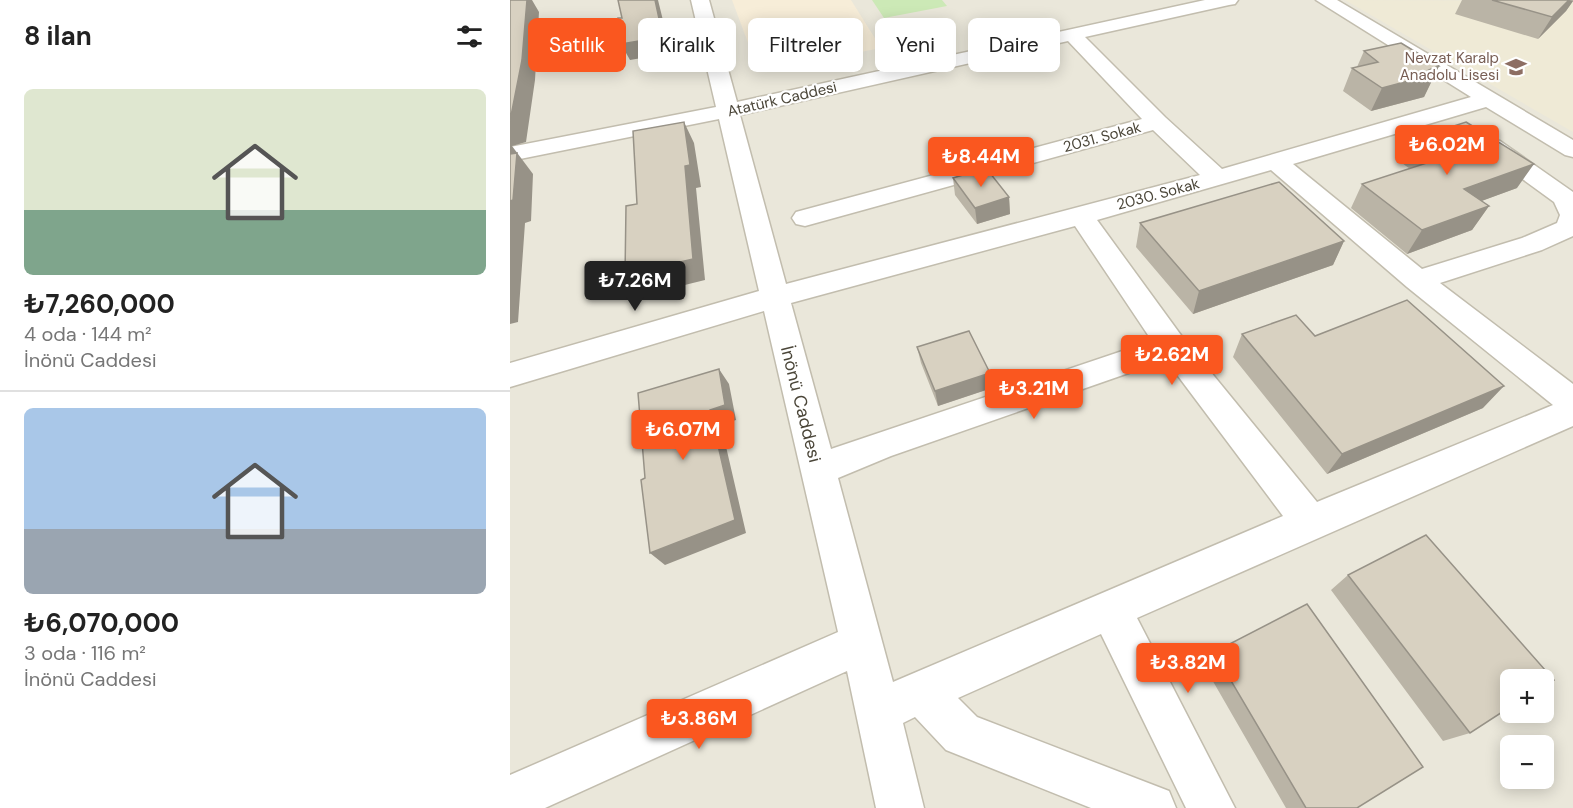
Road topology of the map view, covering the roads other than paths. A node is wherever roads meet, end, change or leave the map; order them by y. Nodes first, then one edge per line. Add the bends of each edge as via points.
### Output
1 (700, 0) edge
2 (1229, 0) edge
3 (1325, 0) edge
4 (1194, 3) edge
5 (1072, 35) junction
6 (1489, 99) junction
7 (727, 111) junction
8 (1444, 112) junction
9 (1157, 122) junction
10 (1573, 150) edge
11 (510, 154) edge
12 (1276, 162) junction
13 (1218, 178) junction
14 (1081, 216) junction
15 (804, 218) dead end
16 (1417, 280) junction
17 (773, 297) junction
18 (1172, 346) junction
19 (510, 375) edge
20 (1573, 402) edge
21 (1573, 411) edge
22 (818, 470) junction
23 (1310, 522) junction
24 (1110, 609) junction
25 (862, 643) junction
26 (922, 692) junction
27 (878, 711) junction
28 (510, 799) edge
29 (900, 808) edge
30 (1152, 808) edge
31 (1211, 808) edge

1 - 7 street, İnönü Caddesi
2 - 4 street, Atatürk Caddesi
3 - 6 street
4 - 5 street, Atatürk Caddesi
5 - 7 street, Atatürk Caddesi
5 - 9 street
6 - 8 street, 2030. Sokak
6 - 10 street
7 - 11 street, Atatürk Caddesi
7 - 17 street, İnönü Caddesi
8 - 12 street, 2030. Sokak
8 - 16 street via 1565,198 1573,214 1568,228 1532,244
9 - 13 street
9 - 15 street, 2031. Sokak
12 - 13 street, 2030. Sokak
12 - 16 street
13 - 14 street, 2030. Sokak
14 - 17 street, 2030. Sokak
14 - 18 street
16 - 20 street
17 - 19 street, 2030. Sokak
17 - 22 street, İnönü Caddesi
18 - 22 street
18 - 23 street
21 - 23 street
22 - 25 street, İnönü Caddesi
23 - 24 street
24 - 26 street
24 - 31 street
25 - 27 street, İnönü Caddesi
25 - 28 street
26 - 27 street
26 - 30 street via 962,734
27 - 29 street, İnönü Caddesi

